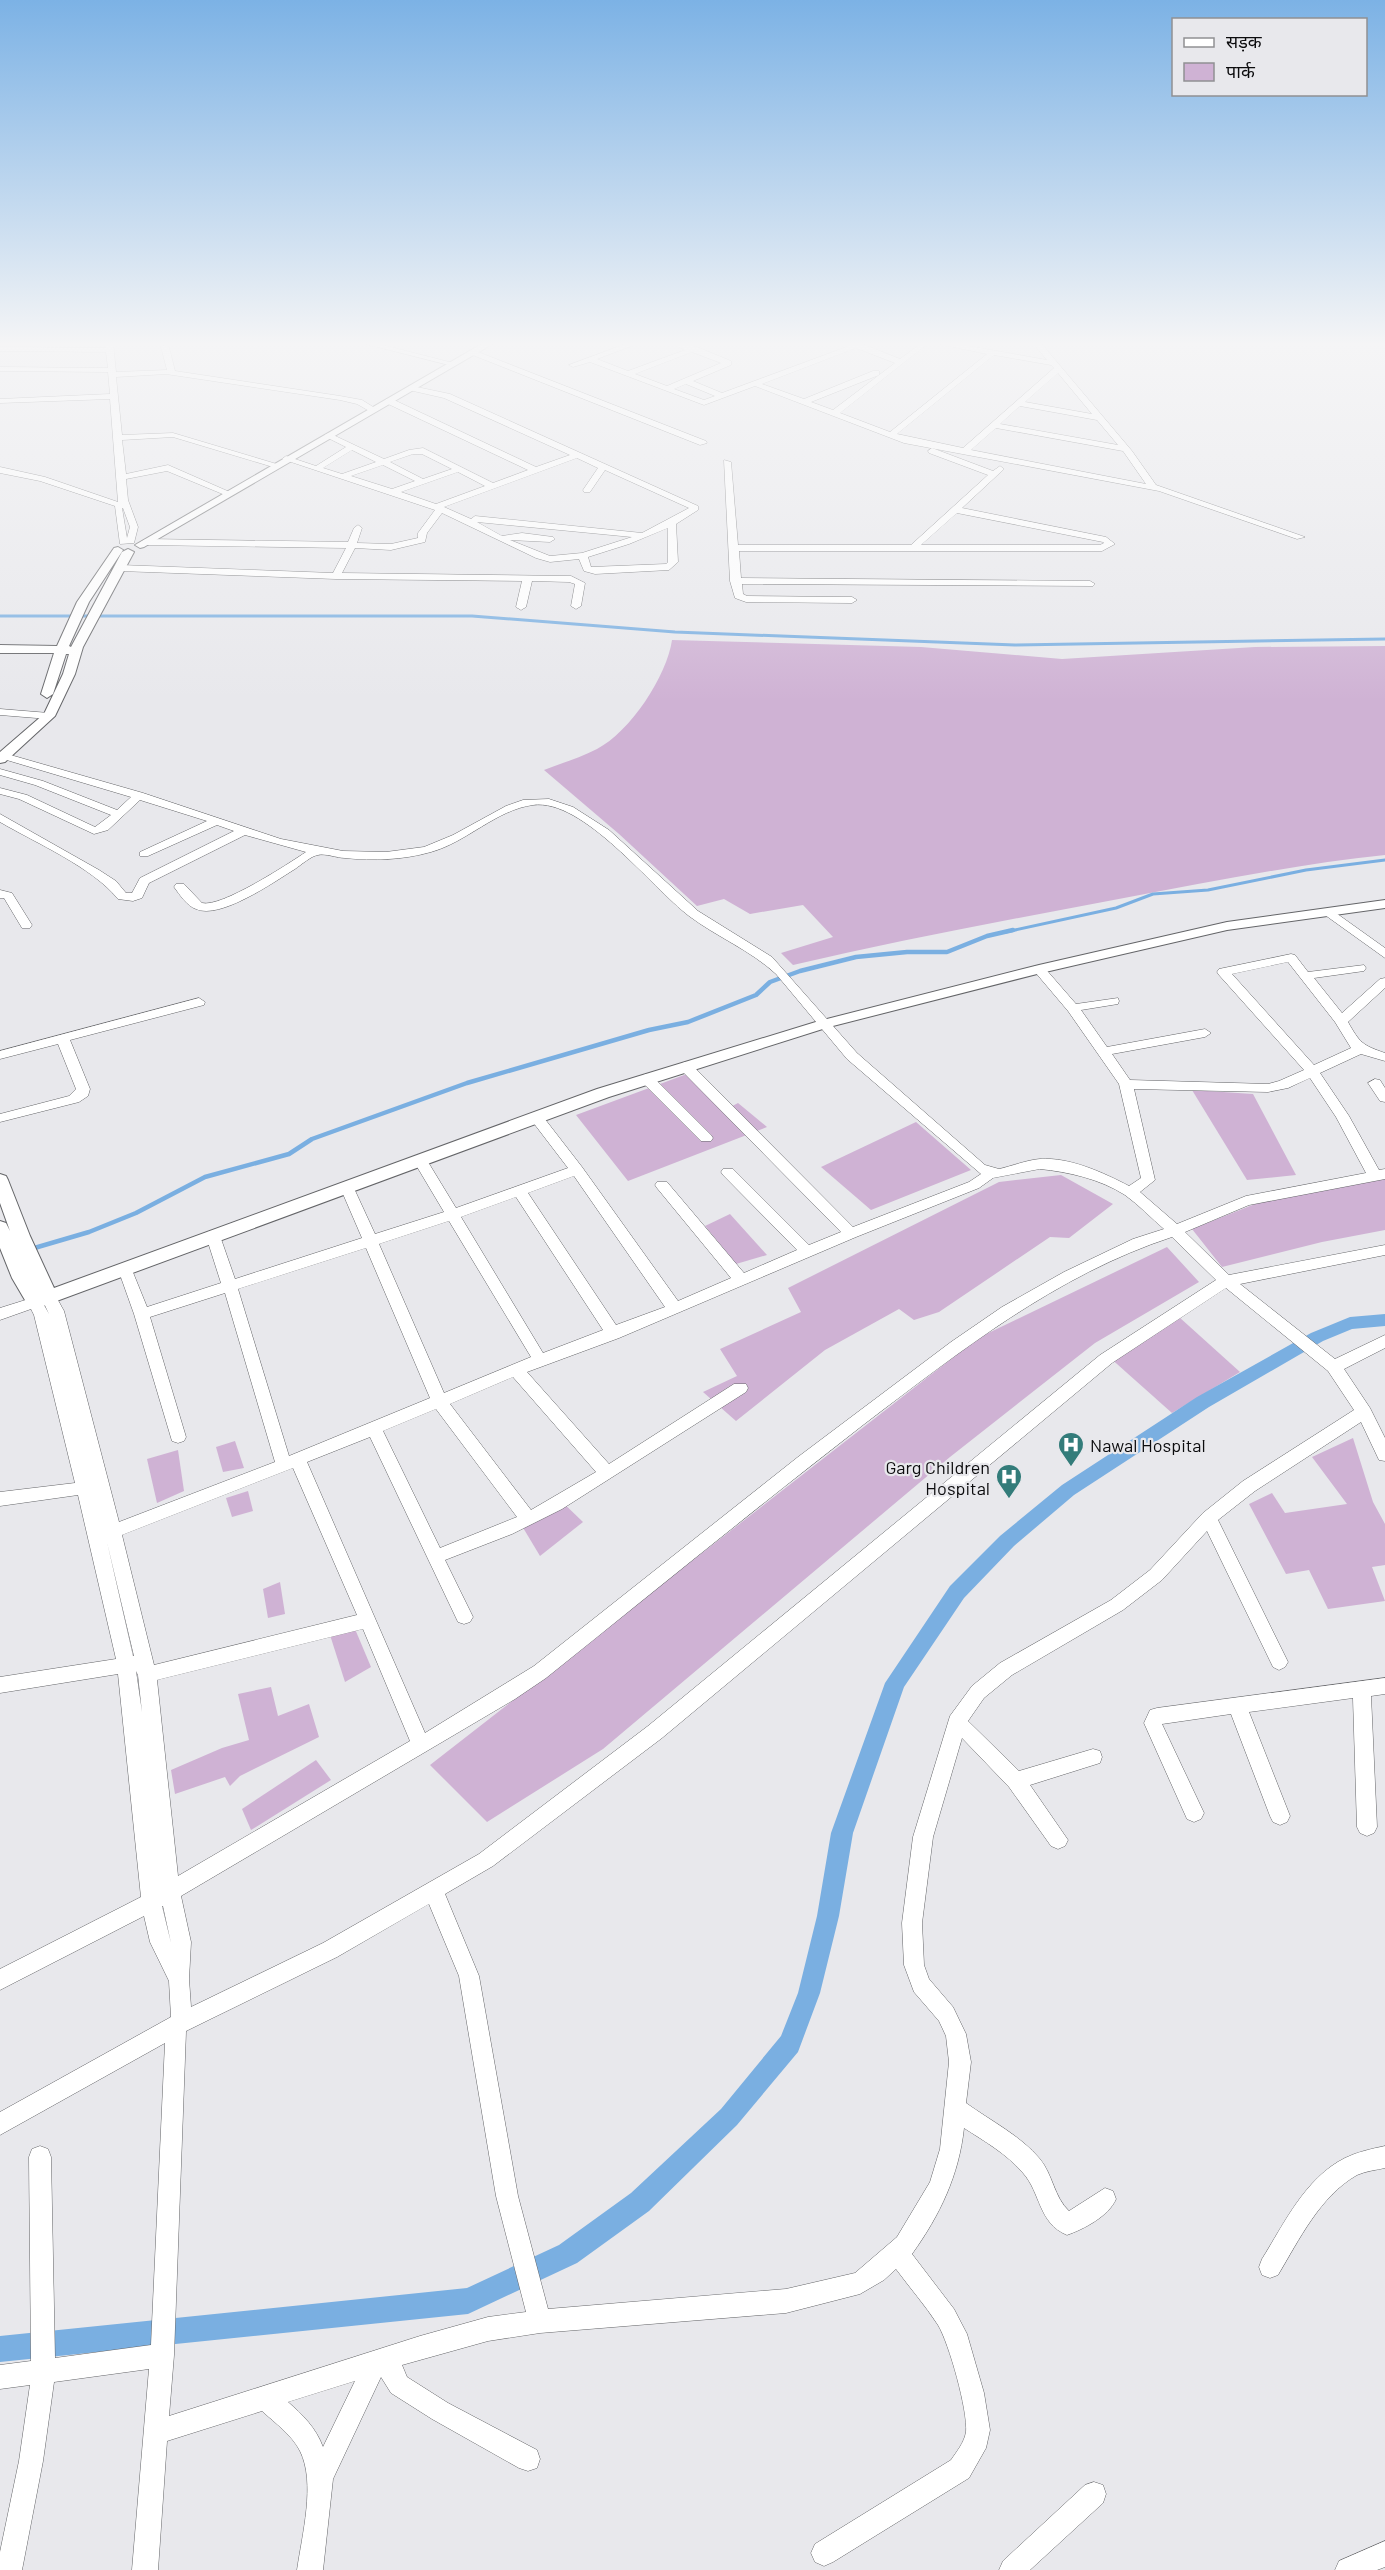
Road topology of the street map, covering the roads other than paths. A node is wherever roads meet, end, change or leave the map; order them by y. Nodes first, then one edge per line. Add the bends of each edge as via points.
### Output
1 (120, 462) edge
2 (265, 462) edge
3 (281, 462) edge
4 (295, 462) edge
5 (327, 462) edge
6 (386, 462) joint
7 (445, 462) edge
8 (518, 462) edge
9 (560, 462) edge
10 (592, 462) edge
11 (727, 462) dead end
12 (962, 462) edge
13 (1008, 462) edge
14 (1026, 462) edge
15 (1135, 462) edge
16 (276, 465) junction
17 (603, 467) junction
18 (316, 469) junction
19 (460, 469) junction
20 (0, 470) edge
21 (537, 471) junction
22 (994, 474) junction
23 (340, 477) junction
24 (122, 478) junction
25 (423, 482) junction
26 (493, 487) junction
27 (1153, 487) junction
28 (587, 490) dead end
29 (228, 493) junction
30 (390, 493) junction
31 (122, 503) junction
32 (437, 509) junction
33 (957, 510) junction
34 (461, 518) junction
35 (672, 523) junction
36 (358, 528) dead end
37 (642, 535) junction
38 (1300, 537) dead end
39 (502, 538) junction
40 (550, 539) dead end
41 (131, 545) junction
42 (352, 545) junction
43 (914, 547) junction
44 (735, 548) junction
45 (583, 556) junction
46 (560, 559) junction
47 (120, 568) junction
48 (336, 576) junction
49 (528, 577) junction
50 (544, 578) junction
51 (735, 581) junction
52 (1090, 584) dead end
53 (852, 600) dead end
54 (521, 606) dead end
55 (576, 606) dead end
56 (63, 644) junction
57 (79, 645) junction
58 (0, 649) edge
59 (0, 712) edge
60 (43, 716) junction
61 (1, 755) edge
62 (0, 772) edge
63 (0, 791) edge
64 (139, 795) junction
65 (117, 814) junction
66 (0, 817) edge
67 (217, 821) junction
68 (243, 831) junction
69 (314, 852) junction
70 (144, 854) dead end
71 (180, 887) dead end
72 (0, 894) edge
73 (1385, 904) edge
74 (1329, 912) junction
75 (26, 925) dead end
76 (1385, 954) edge
77 (1360, 968) dead end
78 (1039, 969) junction
79 (1305, 976) junction
80 (1384, 982) edge
81 (1113, 1001) dead end
82 (199, 1002) dead end
83 (1073, 1008) junction
84 (819, 1017) junction
85 (1341, 1021) junction
86 (1204, 1033) dead end
87 (62, 1037) junction
88 (1360, 1049) junction
89 (1103, 1052) junction
90 (0, 1055) edge
91 (1385, 1057) edge
92 (685, 1066) junction
93 (1312, 1071) junction
94 (646, 1078) junction
95 (1375, 1083) dead end
96 (1126, 1084) junction
97 (1385, 1098) edge
98 (0, 1118) edge
99 (536, 1118) junction
100 (706, 1138) dead end
101 (420, 1160) junction
102 (577, 1170) junction
103 (728, 1172) dead end
104 (990, 1173) junction
105 (1380, 1175) edge
106 (0, 1180) edge
107 (662, 1185) dead end
108 (347, 1187) junction
109 (519, 1191) junction
110 (1130, 1192) junction
111 (452, 1215) junction
112 (1175, 1231) junction
113 (851, 1233) junction
114 (9, 1235) edge
115 (213, 1236) junction
116 (369, 1241) junction
117 (1385, 1251) edge
118 (807, 1252) junction
119 (125, 1269) junction
120 (741, 1280) junction
121 (1227, 1281) junction
122 (231, 1287) junction
123 (42, 1299) junction
124 (675, 1309) junction
125 (0, 1314) edge
126 (142, 1314) junction
127 (614, 1334) junction
128 (1385, 1341) edge
129 (540, 1360) junction
130 (1334, 1367) junction
131 (516, 1370) junction
132 (740, 1388) dead end
133 (440, 1402) junction
134 (1364, 1412) junction
135 (374, 1429) junction
136 (178, 1437) dead end
137 (1385, 1455) edge
138 (291, 1462) junction
139 (607, 1473) junction
140 (84, 1488) junction
141 (0, 1499) edge
142 (1209, 1518) junction
143 (528, 1519) junction
144 (104, 1535) junction
145 (435, 1557) junction
146 (464, 1617) dead end
147 (369, 1620) junction
148 (1279, 1662) dead end
149 (139, 1668) junction
150 (0, 1685) edge
151 (1385, 1686) edge
152 (1362, 1689) junction
153 (1237, 1705) junction
154 (957, 1722) junction
155 (421, 1745) junction
156 (1093, 1757) dead end
157 (1016, 1781) junction
158 (1194, 1813) dead end
159 (1280, 1816) dead end
160 (1367, 1827) dead end
161 (1058, 1840) dead end
162 (434, 1892) junction
163 (161, 1896) junction
164 (0, 1980) edge
165 (179, 2024) junction
166 (956, 2109) junction
167 (0, 2124) edge
168 (39, 2157) dead end
169 (1385, 2157) edge
170 (1105, 2199) dead end
171 (897, 2252) junction
172 (1270, 2267) dead end
173 (540, 2320) junction
174 (162, 2355) junction
175 (382, 2360) junction
176 (43, 2373) junction
177 (0, 2377) edge
178 (266, 2397) junction
179 (155, 2433) junction
180 (528, 2459) dead end
181 (321, 2478) junction
182 (1094, 2494) dead end
183 (824, 2553) dead end
184 (1385, 2554) edge
185 (9, 2570) edge
186 (145, 2570) edge
187 (310, 2570) edge
188 (1012, 2570) edge
189 (1348, 2570) edge

1 - 24 street
2 - 16 street
3 - 16 main road
4 - 18 street
5 - 18 street
6 - 23 street
6 - 25 street
7 - 19 street
8 - 21 street
9 - 21 street
10 - 17 street
11 - 44 street
12 - 22 street
13 - 22 street
14 - 27 street
15 - 27 street
16 - 29 main road
17 - 28 street
17 - 35 street via 693,506 693,510
18 - 23 street
19 - 25 street
19 - 26 street
20 - 31 street
21 - 26 street
22 - 33 street
23 - 30 street
24 - 29 street via 168,468
24 - 31 street
25 - 30 street
26 - 32 street
27 - 38 street
29 - 41 main road
30 - 32 street
31 - 41 street via 134,527
31 - 41 street via 118,518
32 - 34 street
32 - 42 street via 422,540 396,546
33 - 43 street
33 - 43 street via 1106,540 1110,544 1102,548
34 - 37 street
34 - 39 street
35 - 37 street
35 - 45 street via 673,562 669,567 595,571 587,569
36 - 42 street
37 - 45 street
39 - 40 street
39 - 46 street via 541,557
41 - 42 street
41 - 47 main road
41 - 56 main road via 83,602
42 - 48 street
43 - 44 street
44 - 51 street
45 - 46 street
46 - 50 street
47 - 48 street
47 - 57 main road
48 - 49 street
49 - 50 street
49 - 54 street
50 - 55 street via 580,583
51 - 52 street
51 - 53 street via 738,596 746,599
56 - 57 main road
56 - 58 main road
56 - 60 main road
57 - 60 main road via 69,674
59 - 60 street
60 - 61 main road
61 - 64 street
62 - 65 street
63 - 65 street via 23,797 94,831 102,830
64 - 65 street
64 - 67 street
66 - 68 street via 95,872 112,884 118,894 127,897 138,895 149,878
67 - 68 street
67 - 70 street
68 - 69 street
69 - 71 street via 260,885 208,908 199,906
69 - 84 street via 393,855 446,843 523,804 546,802 568,809 614,842 685,907 768,960
72 - 75 street via 8,896
73 - 74 main road
74 - 76 street
74 - 78 main road via 1227,926
77 - 79 street
78 - 83 street
78 - 84 main road
79 - 85 street
79 - 93 street via 1291,958 1223,972
80 - 85 street
81 - 83 street
82 - 87 street
83 - 89 street
84 - 92 main road
84 - 104 street via 852,1056
85 - 88 street
86 - 89 street
87 - 90 street
87 - 98 street via 83,1093 74,1099
88 - 91 street
88 - 93 street
89 - 96 street
92 - 94 main road
92 - 113 street
93 - 96 street via 1268,1088
93 - 105 street
94 - 99 main road
94 - 100 street
95 - 97 street
96 - 110 street via 1148,1180
99 - 101 main road
99 - 102 street
101 - 108 main road
101 - 111 street
102 - 109 street
102 - 124 street
103 - 118 street
104 - 110 street via 1040,1164 1066,1167
104 - 113 street via 974,1185
105 - 112 street via 1246,1201
106 - 114 main road
107 - 120 street
108 - 115 main road
108 - 116 street
109 - 111 street
109 - 127 street
110 - 112 street
111 - 116 street
111 - 129 street
112 - 121 street
112 - 155 street via 1138,1243 1069,1276 956,1346 540,1671
113 - 118 street
114 - 123 main road
115 - 119 main road
115 - 122 street
116 - 122 street
116 - 133 street
117 - 121 street
118 - 120 street
119 - 123 main road
119 - 126 street
120 - 124 street
121 - 130 street
121 - 162 street via 1106,1359 655,1732 522,1834
122 - 126 street
122 - 138 street via 259,1388
123 - 125 street
123 - 140 street via 42,1315
123 - 144 street via 56,1311
124 - 127 street
126 - 136 street
127 - 129 street
128 - 130 street
129 - 131 street
130 - 134 street
131 - 133 street
131 - 139 street
132 - 139 street
133 - 135 street
133 - 143 street
134 - 137 street
134 - 142 street via 1249,1486
135 - 138 street
135 - 145 street
138 - 144 street
138 - 147 street
139 - 143 street
140 - 141 street
140 - 144 street
142 - 148 street
142 - 154 street via 1156,1575 1117,1605 1006,1669 978,1692
143 - 145 street
144 - 149 street
145 - 146 street
147 - 149 street
147 - 155 street
149 - 150 street
149 - 163 street
151 - 152 street
152 - 153 street
152 - 160 street
153 - 158 street via 1154,1719
153 - 159 street
154 - 157 street
154 - 166 street via 922,1837 912,1923 914,1965 921,1985 946,2014 956,2034 960,2062
155 - 163 street
156 - 157 street
157 - 161 street
162 - 165 street via 289,1971
162 - 173 street via 469,1976 507,2196
163 - 164 street
163 - 165 street via 163,1949 168,1965 179,1979
165 - 167 street
165 - 174 street
166 - 170 street via 1030,2164 1040,2177 1050,2208 1067,2224
166 - 171 street via 951,2149 940,2186
168 - 176 street
169 - 172 street via 1350,2168 1335,2179 1308,2206
171 - 173 street via 860,2283 786,2301
171 - 183 street via 955,2334 972,2393 978,2430 974,2448 960,2469
173 - 175 street via 488,2329
174 - 176 street
174 - 179 street
175 - 178 street
175 - 180 street via 399,2385
175 - 181 street
176 - 177 street
176 - 185 street via 31,2461
178 - 179 street
178 - 181 street via 310,2444
179 - 186 street
181 - 187 street
182 - 188 street
184 - 189 street

